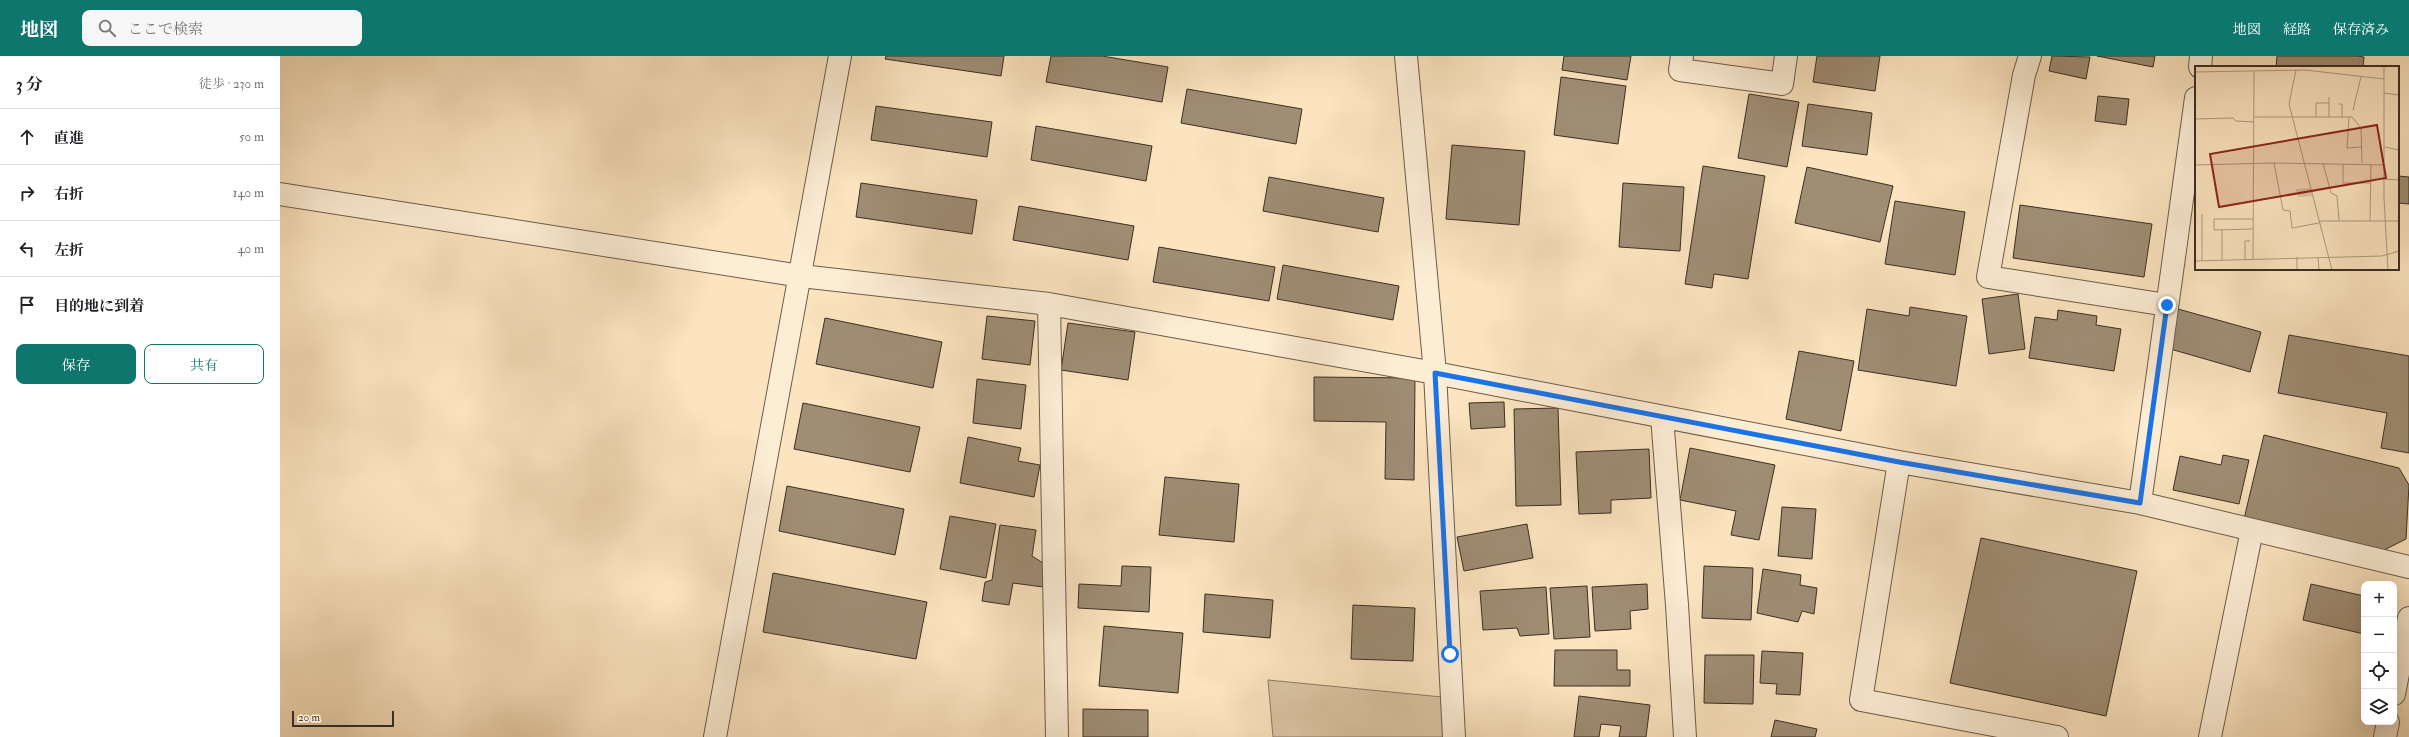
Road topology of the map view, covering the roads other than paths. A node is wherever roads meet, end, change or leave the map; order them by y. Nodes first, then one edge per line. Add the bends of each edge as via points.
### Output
1 (840, 56) edge
2 (1406, 56) edge
3 (1682, 56) edge
4 (1786, 56) edge
5 (2030, 56) edge
6 (2201, 56) edge
7 (2200, 66) edge
8 (2195, 105) edge
9 (280, 194) edge
10 (801, 276) junction
11 (1049, 304) junction
12 (2167, 305) junction
13 (1435, 373) junction
14 (1662, 418) junction
15 (1899, 462) junction
16 (2140, 503) junction
17 (2252, 530) junction
18 (2409, 567) edge
19 (2409, 618) edge
20 (2395, 689) edge
21 (2387, 725) edge
22 (715, 737) edge
23 (1057, 737) edge
24 (1454, 737) edge
25 (1685, 737) edge
26 (2057, 737) edge
27 (2210, 737) edge
28 (2385, 737) edge

1 - 10 street
2 - 13 street
3 - 4 street via 1680,70 1782,84
5 - 12 street via 2024,74 1988,277
6 - 7 street
8 - 12 street
9 - 10 street
10 - 11 street
10 - 22 street
11 - 13 street
11 - 23 street
12 - 16 street
13 - 14 street
13 - 24 street
14 - 15 street
14 - 25 street
15 - 16 street
15 - 26 street via 1861,700
16 - 17 street
17 - 18 street
17 - 27 street
19 - 20 street
21 - 28 street

